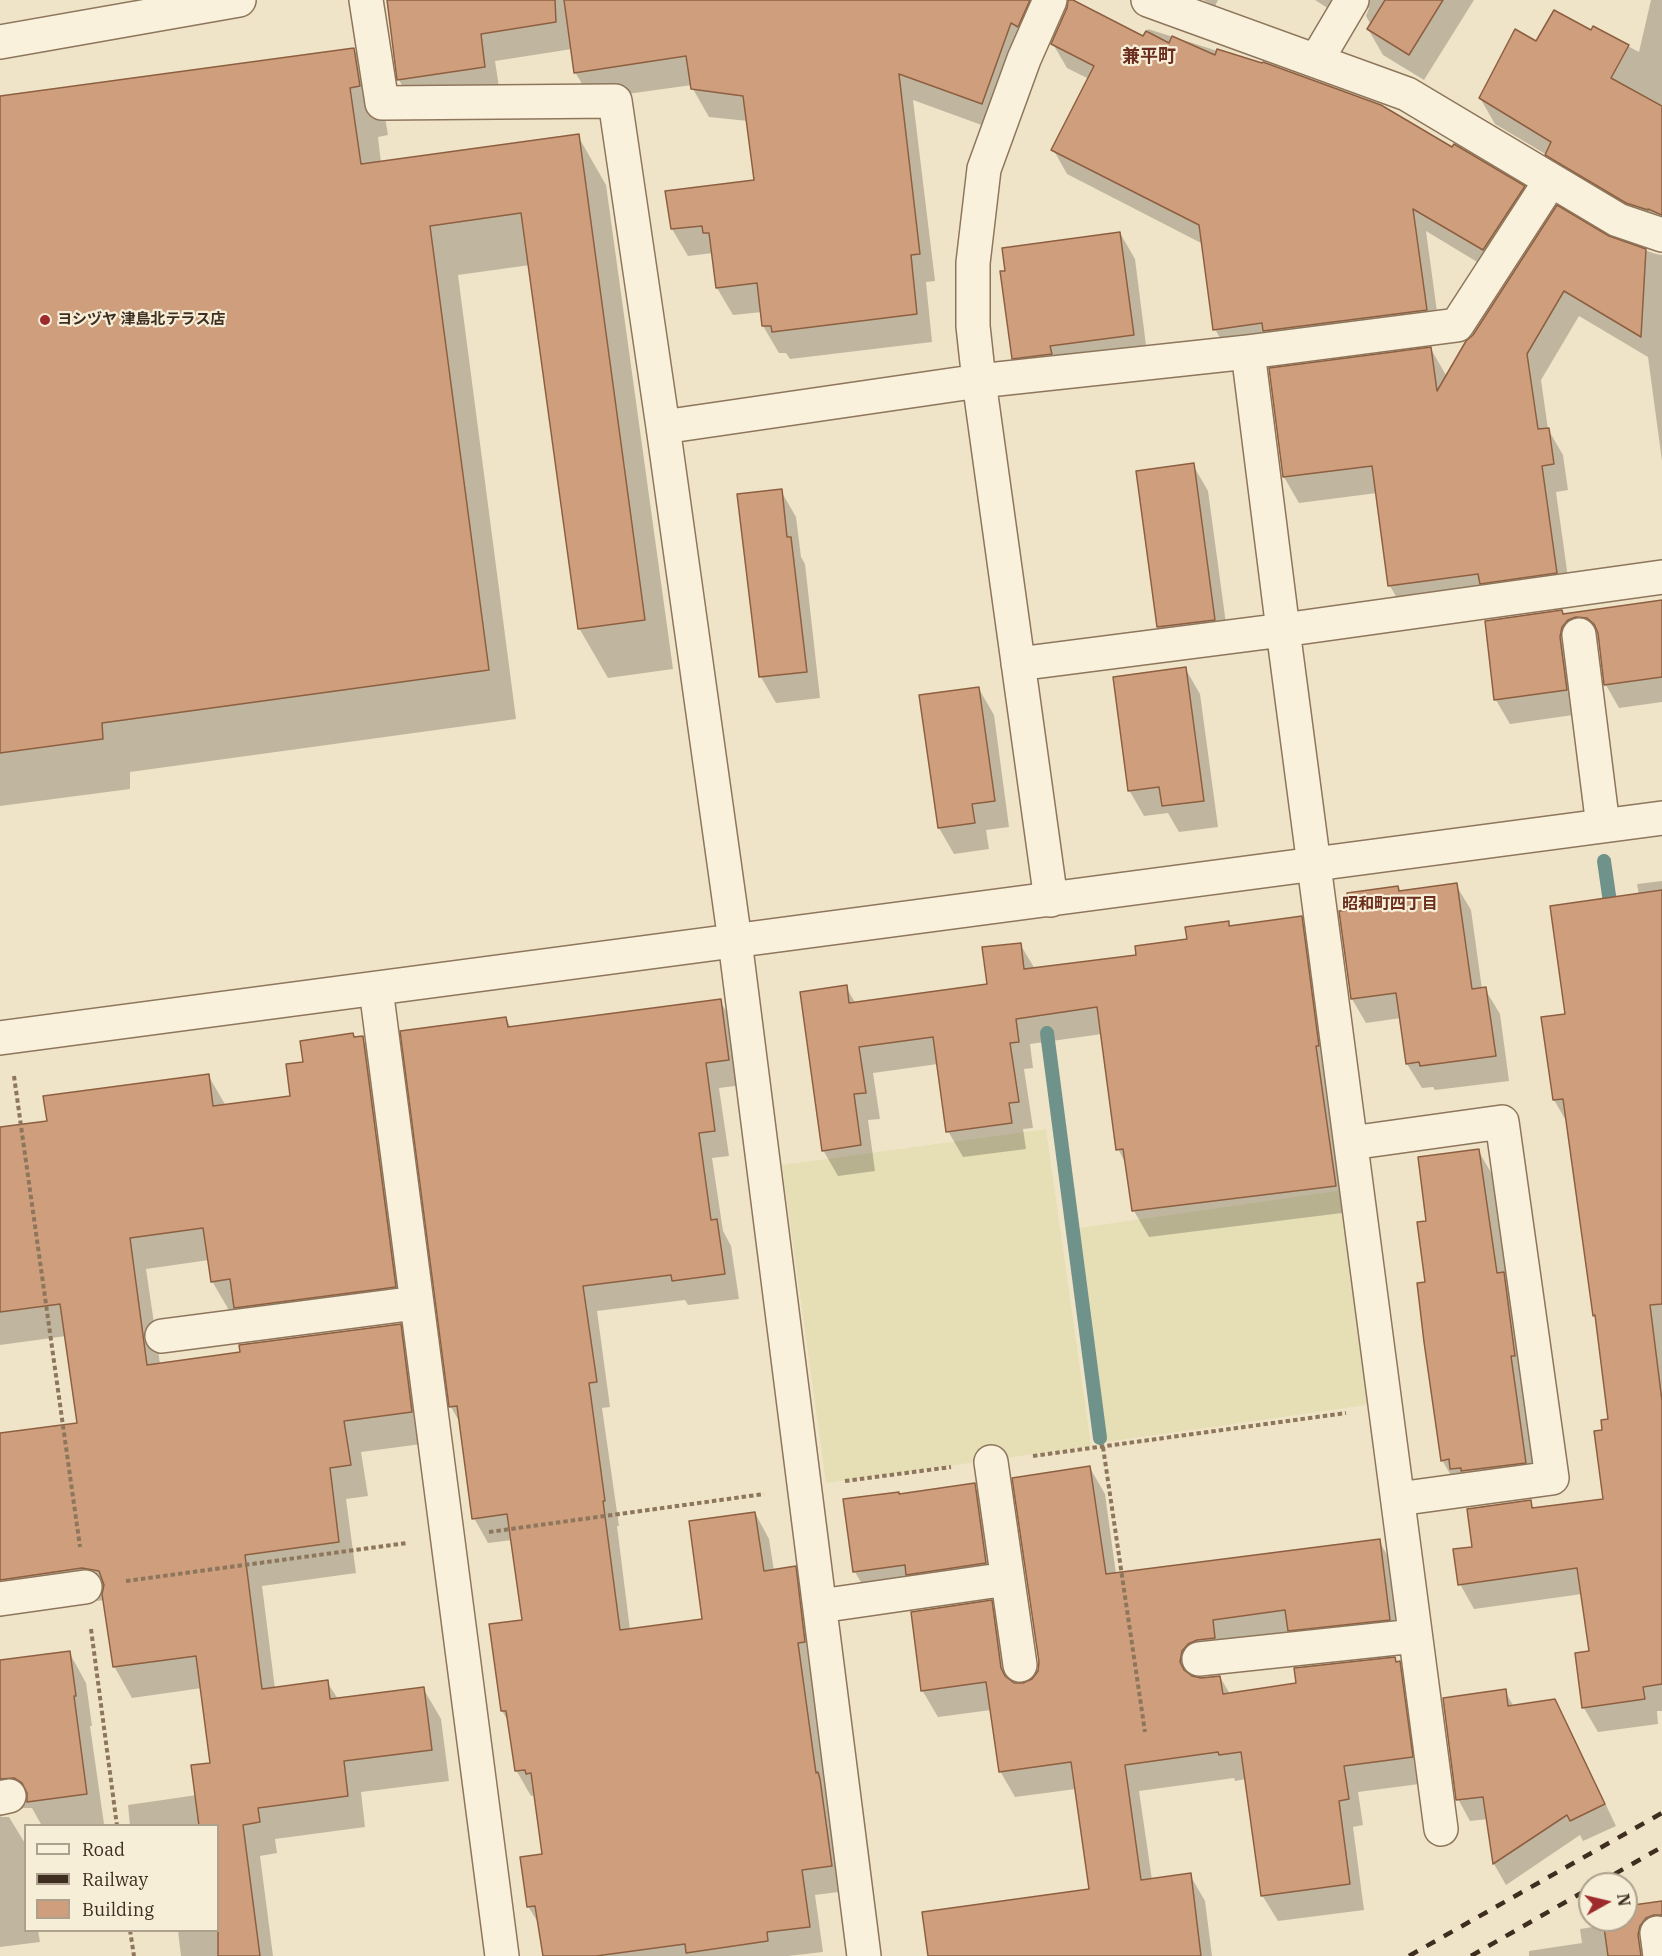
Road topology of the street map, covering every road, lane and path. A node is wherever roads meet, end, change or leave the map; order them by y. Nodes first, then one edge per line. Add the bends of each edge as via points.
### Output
1 (239, 0) edge
2 (366, 0) edge
3 (1050, 0) edge
4 (1148, 0) edge
5 (1352, 0) edge
6 (0, 42) edge
7 (1316, 61) junction
8 (1551, 180) junction
9 (1662, 235) edge
10 (1248, 352) junction
11 (979, 381) junction
12 (663, 427) junction
13 (1662, 577) edge
14 (1282, 630) junction
15 (1579, 635) dead end
16 (1018, 664) junction
17 (1662, 818) edge
18 (1603, 826) junction
19 (1315, 865) junction
20 (1051, 900) junction
21 (735, 941) junction
22 (376, 989) junction
23 (4, 1038) edge
24 (1351, 1143) junction
25 (416, 1303) junction
26 (162, 1336) dead end
27 (1385, 1407) junction
28 (1103, 1447) junction
29 (991, 1462) junction
30 (805, 1488) junction
31 (1398, 1500) junction
32 (446, 1538) junction
33 (1007, 1579) junction
34 (85, 1587) junction
35 (0, 1599) edge
36 (820, 1606) junction
37 (1415, 1636) junction
38 (1199, 1659) dead end
39 (1020, 1665) dead end
40 (1145, 1732) dead end
41 (117, 1824) edge
42 (1441, 1830) dead end
43 (130, 1932) edge
44 (134, 1956) edge
45 (501, 1956) edge
46 (864, 1956) edge

1 - 6 street
2 - 12 street via 382,103 615,101
3 - 11 street via 984,170 973,263 973,326
4 - 7 street
5 - 7 street
7 - 8 street via 1407,94
8 - 9 street via 1618,220
8 - 10 street via 1457,325
10 - 11 street
10 - 14 street
11 - 12 street
11 - 16 street
12 - 21 street
13 - 14 street
14 - 16 street
14 - 19 street
15 - 18 street
16 - 20 street
17 - 18 street
18 - 19 street
19 - 20 street
19 - 24 street
20 - 21 street
21 - 22 street
21 - 30 street
22 - 23 street
22 - 25 street
23 - 34 path
24 - 27 street
24 - 31 street via 1502,1122 1552,1478
25 - 26 street
25 - 32 street
27 - 28 path
27 - 31 street
28 - 29 path
28 - 40 path
29 - 30 path
29 - 33 street
30 - 32 path
30 - 36 street
31 - 37 street
32 - 34 path
32 - 45 street
33 - 36 street
33 - 39 street
34 - 35 street
34 - 41 path
36 - 46 street
37 - 38 street
37 - 42 street
43 - 44 path

